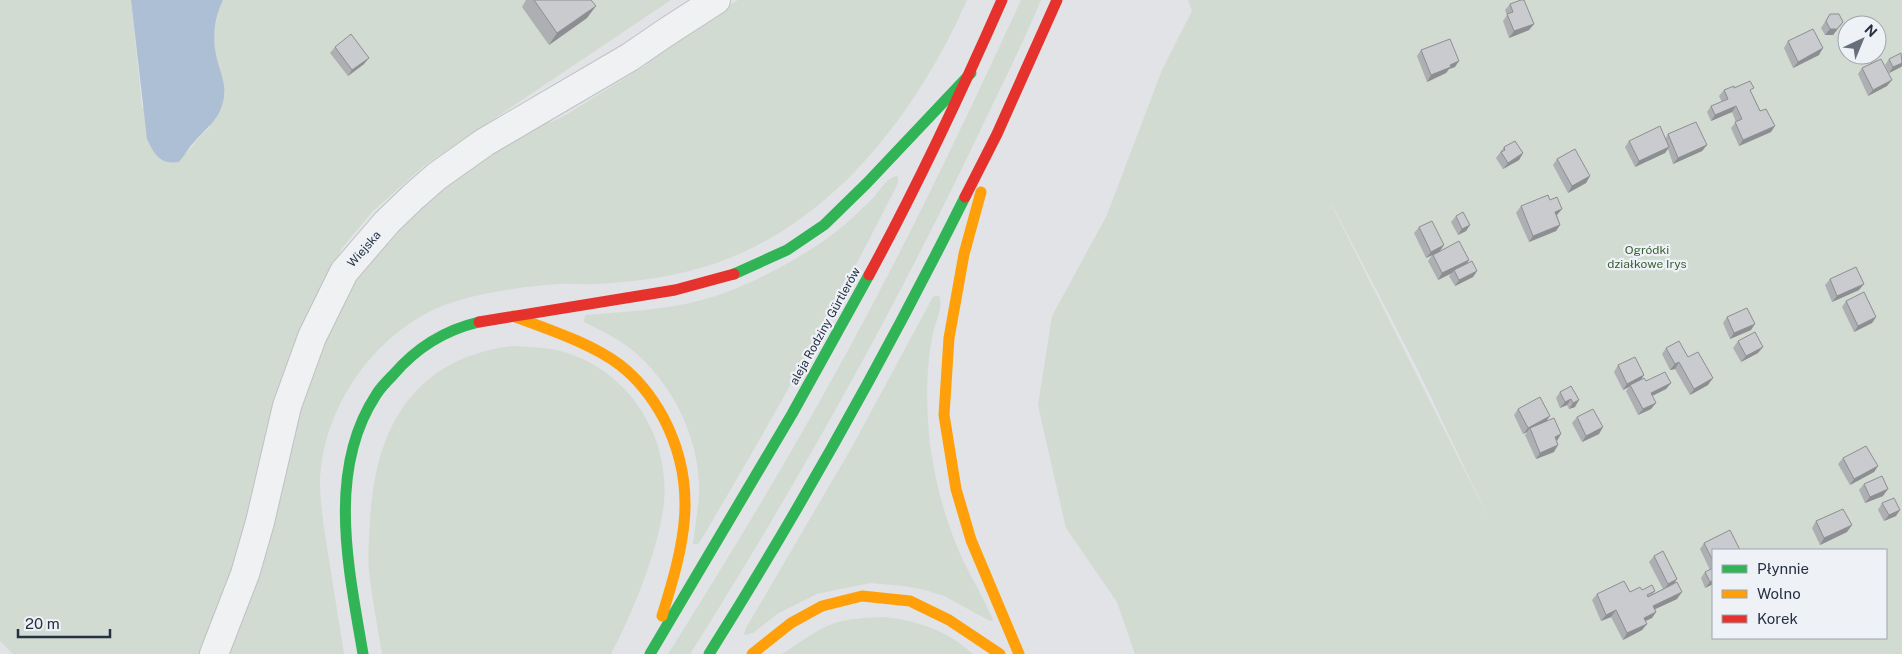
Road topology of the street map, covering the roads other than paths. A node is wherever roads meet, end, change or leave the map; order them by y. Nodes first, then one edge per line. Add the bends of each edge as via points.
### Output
1 (716, 0) edge
2 (1002, 0) edge
3 (1056, 0) edge
4 (971, 73) junction
5 (997, 134) junction
6 (512, 316) junction
7 (214, 654) edge
8 (363, 654) edge
9 (650, 654) edge
10 (709, 654) edge
11 (752, 654) edge
12 (1000, 654) edge
13 (1019, 654) edge

1 - 7 street, Wiejska via 622,62 485,142 437,176 388,222 344,272 312,337 287,406 260,522
2 - 4 main road, aleja Rodziny Gürtlerów
3 - 5 main road
4 - 6 main road via 852,198 817,230 790,248 732,275 689,288
4 - 9 main road, aleja Rodziny Gürtlerów via 892,232 822,362
5 - 10 main road via 924,279 826,458
5 - 13 main road via 964,254 949,338 944,415 956,488 971,540
6 - 8 main road via 463,326 439,336 390,375 369,405 353,442 345,479 345,533
6 - 9 main road via 567,336 621,365 655,401 674,442 684,478 686,504 680,547
11 - 12 main road via 791,623 822,606 862,596 910,601 949,620

